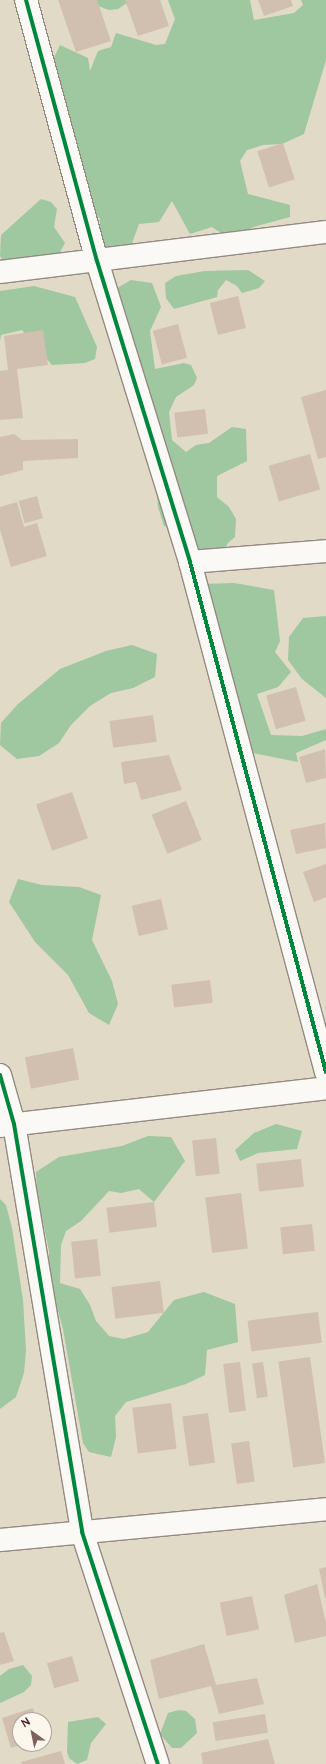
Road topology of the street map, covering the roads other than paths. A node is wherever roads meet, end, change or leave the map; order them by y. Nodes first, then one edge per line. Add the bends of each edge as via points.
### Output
1 (26, 0) edge
2 (326, 232) edge
3 (97, 261) junction
4 (0, 272) edge
5 (326, 551) edge
6 (190, 562) junction
7 (326, 1072) edge
8 (0, 1075) edge
9 (326, 1088) edge
10 (7, 1125) edge
11 (326, 1508) edge
12 (82, 1532) junction
13 (0, 1540) edge
14 (158, 1764) edge

1 - 3 street
2 - 3 street
3 - 4 street
3 - 6 street
5 - 6 street
6 - 7 street
8 - 10 street
9 - 10 street
10 - 12 street
11 - 12 street
12 - 13 street
12 - 14 street

